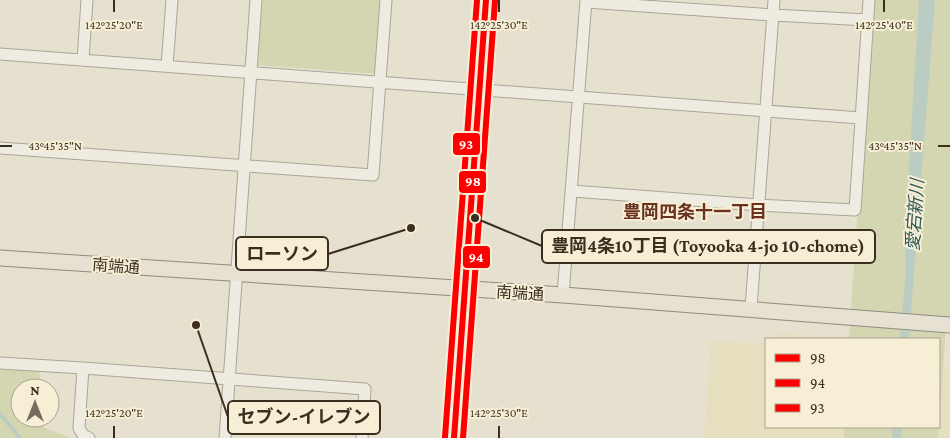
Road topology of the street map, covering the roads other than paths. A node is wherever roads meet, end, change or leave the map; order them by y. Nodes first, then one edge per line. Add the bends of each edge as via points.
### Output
1 (87, 0) edge
2 (172, 0) edge
3 (256, 0) edge
4 (386, 0) edge
5 (486, 0) edge
6 (774, 0) edge
7 (870, 0) edge
8 (586, 1) edge
9 (773, 16) junction
10 (868, 20) junction
11 (0, 54) edge
12 (83, 60) junction
13 (167, 66) junction
14 (251, 72) junction
15 (381, 82) junction
16 (479, 89) junction
17 (578, 98) junction
18 (766, 112) junction
19 (861, 118) junction
20 (0, 148) edge
21 (244, 166) junction
22 (572, 191) junction
23 (759, 205) junction
24 (0, 258) edge
25 (237, 274) junction
26 (464, 290) junction
27 (563, 295) junction
28 (751, 308) junction
29 (945, 324) edge
30 (0, 363) edge
31 (83, 368) junction
32 (228, 380) junction
33 (89, 438) edge
34 (225, 438) edge
35 (362, 438) edge
36 (454, 438) edge

1 - 12 street
2 - 13 street
3 - 14 street
4 - 15 street
5 - 16 street
6 - 9 street
7 - 10 street
8 - 9 street
8 - 17 street
9 - 10 street
9 - 18 street
10 - 19 street
11 - 12 street
12 - 13 street
13 - 14 street
14 - 15 street
14 - 21 street
15 - 16 street
15 - 21 street via 374,175
16 - 17 street
16 - 26 street
17 - 18 street
17 - 22 street
18 - 19 street
18 - 23 street
19 - 23 street via 855,210
20 - 21 street
21 - 25 street
22 - 23 street
22 - 27 street
23 - 28 street
24 - 25 main road, 南端通
25 - 26 main road, 南端通
25 - 32 street
26 - 27 main road, 南端通
26 - 36 street
27 - 28 main road, 南端通
28 - 29 main road, 南端通
30 - 31 street
31 - 32 street
31 - 33 street via 79,428
32 - 34 street
32 - 35 street via 365,389

